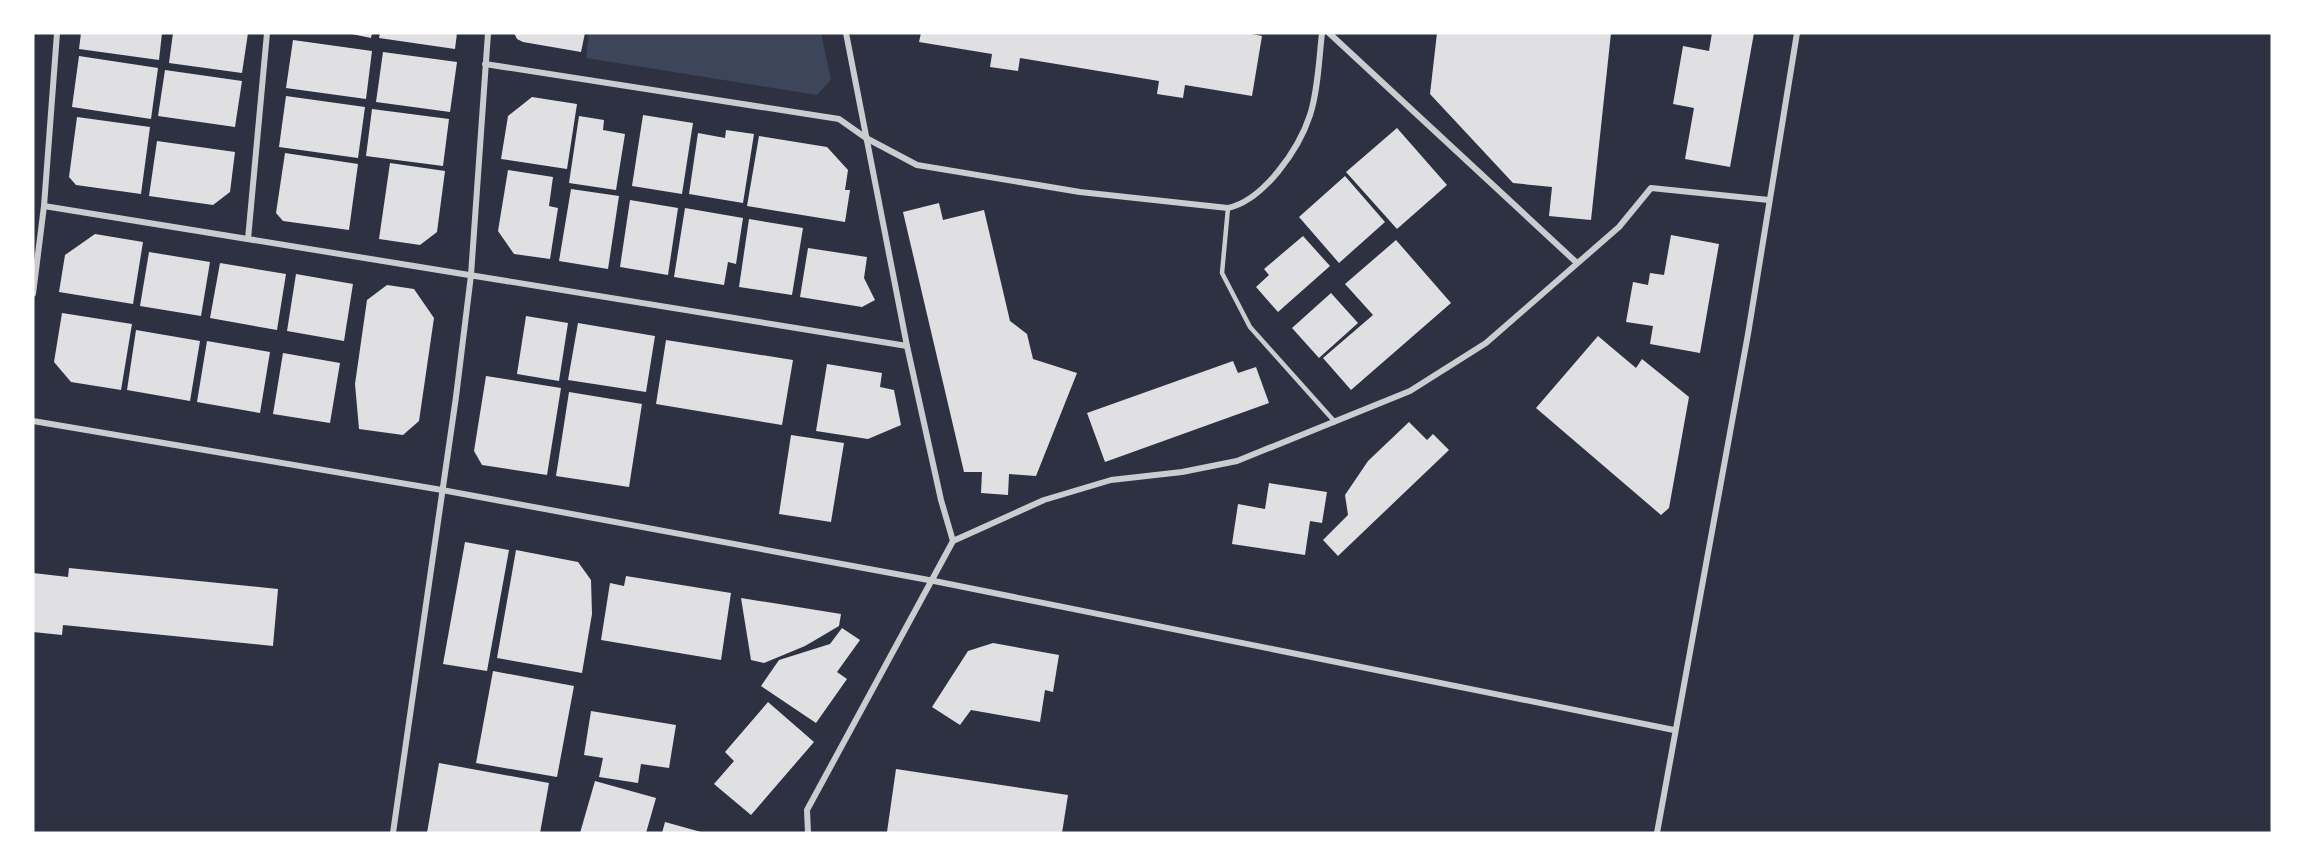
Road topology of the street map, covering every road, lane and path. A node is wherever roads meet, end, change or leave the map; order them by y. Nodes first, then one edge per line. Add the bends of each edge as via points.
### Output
1 (57, 33) edge
2 (267, 33) edge
3 (488, 33) edge
4 (846, 33) edge
5 (1322, 33) edge
6 (1329, 33) edge
7 (1797, 33) edge
8 (485, 64) junction
9 (866, 138) junction
10 (1769, 200) junction
11 (44, 206) junction
12 (1228, 208) junction
13 (248, 239) junction
14 (1577, 263) junction
15 (471, 275) junction
16 (33, 294) edge
17 (907, 346) junction
18 (33, 420) edge
19 (1335, 422) junction
20 (442, 490) junction
21 (953, 542) junction
22 (934, 581) junction
23 (1674, 730) junction
24 (393, 833) edge
25 (808, 833) edge
26 (1657, 833) edge

1 - 11 street
2 - 13 street
3 - 8 street
4 - 9 street
5 - 12 street via 1311,113 1303,135 1262,192
6 - 14 street
7 - 10 street
8 - 9 street via 839,119
8 - 15 street
9 - 12 street via 917,165 1080,192
9 - 17 street
10 - 14 street via 1651,188 1619,227
10 - 23 street
11 - 13 street
11 - 16 street
12 - 19 lane via 1222,273 1250,327
13 - 15 street
14 - 19 street via 1486,343 1410,391
15 - 17 street
15 - 20 street
17 - 21 street
18 - 20 street
19 - 21 street via 1237,461 1111,480 1044,500
20 - 22 street
20 - 24 street
21 - 22 street
22 - 23 street
22 - 25 street via 807,810
23 - 26 street

